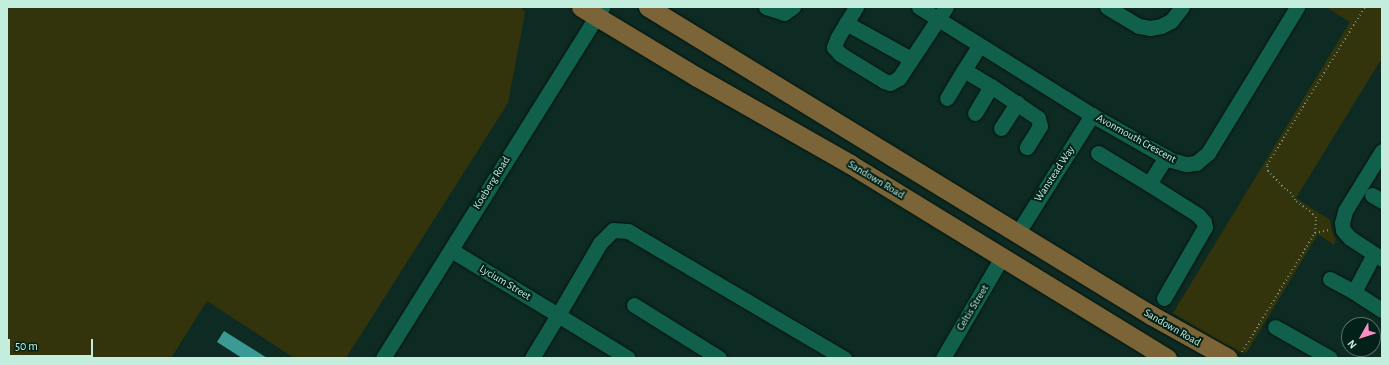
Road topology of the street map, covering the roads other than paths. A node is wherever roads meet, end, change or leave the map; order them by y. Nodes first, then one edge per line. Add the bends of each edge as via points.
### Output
1 (648, 7) edge
2 (766, 7) edge
3 (793, 7) edge
4 (856, 7) edge
5 (919, 7) edge
6 (1107, 7) edge
7 (1182, 7) edge
8 (1297, 7) edge
9 (593, 10) edge
10 (942, 13) edge
11 (846, 23) junction
12 (980, 46) junction
13 (911, 59) junction
14 (964, 70) junction
15 (991, 86) junction
16 (947, 98) dead end
17 (1017, 103) junction
18 (975, 114) dead end
19 (1092, 115) junction
20 (1000, 128) dead end
21 (1027, 147) dead end
22 (1382, 151) edge
23 (1098, 153) dead end
24 (1166, 157) junction
25 (1149, 184) junction
26 (1017, 234) junction
27 (451, 250) junction
28 (1378, 256) edge
29 (1002, 257) junction
30 (1330, 279) dead end
31 (1354, 292) junction
32 (1164, 298) dead end
33 (634, 305) dead end
34 (1382, 310) edge
35 (558, 315) junction
36 (1275, 327) dead end
37 (1234, 356) edge
38 (383, 358) edge
39 (532, 358) edge
40 (628, 358) edge
41 (719, 358) edge
42 (844, 358) edge
43 (943, 358) edge
44 (1167, 358) edge
45 (1330, 358) edge

1 - 26 main road, Sandown Road
2 - 3 street via 784,13
4 - 11 street
5 - 10 street, Avonmouth Crescent
6 - 7 street via 1139,26 1150,28 1171,21
8 - 24 street, Avonmouth Crescent via 1208,153 1192,164 1181,164
9 - 27 street, Koeberg Road
9 - 29 main road, Sandown Road via 697,77 850,164
10 - 12 street, Avonmouth Crescent
10 - 13 street
11 - 13 street
11 - 13 street via 834,47 884,81 895,82
12 - 14 street
12 - 19 street, Avonmouth Crescent
14 - 15 street
14 - 16 street
15 - 17 street
15 - 18 street
17 - 20 street
17 - 21 street via 1040,121 1040,126
19 - 24 street, Avonmouth Crescent
19 - 26 street, Wanstead Way
22 - 28 street via 1345,212 1342,227 1350,238
23 - 25 street
24 - 25 street
25 - 32 street via 1198,215 1205,226
26 - 37 main road, Sandown Road via 1151,315
27 - 35 street, Lycium Street
27 - 38 street, Koeberg Road
28 - 31 street
29 - 43 street, Celtis Street
29 - 44 main road, Sandown Road
30 - 31 street
31 - 34 street
33 - 41 street
35 - 39 street
35 - 40 street, Lycium Street
35 - 42 street via 600,243 613,230 628,231
36 - 45 street

